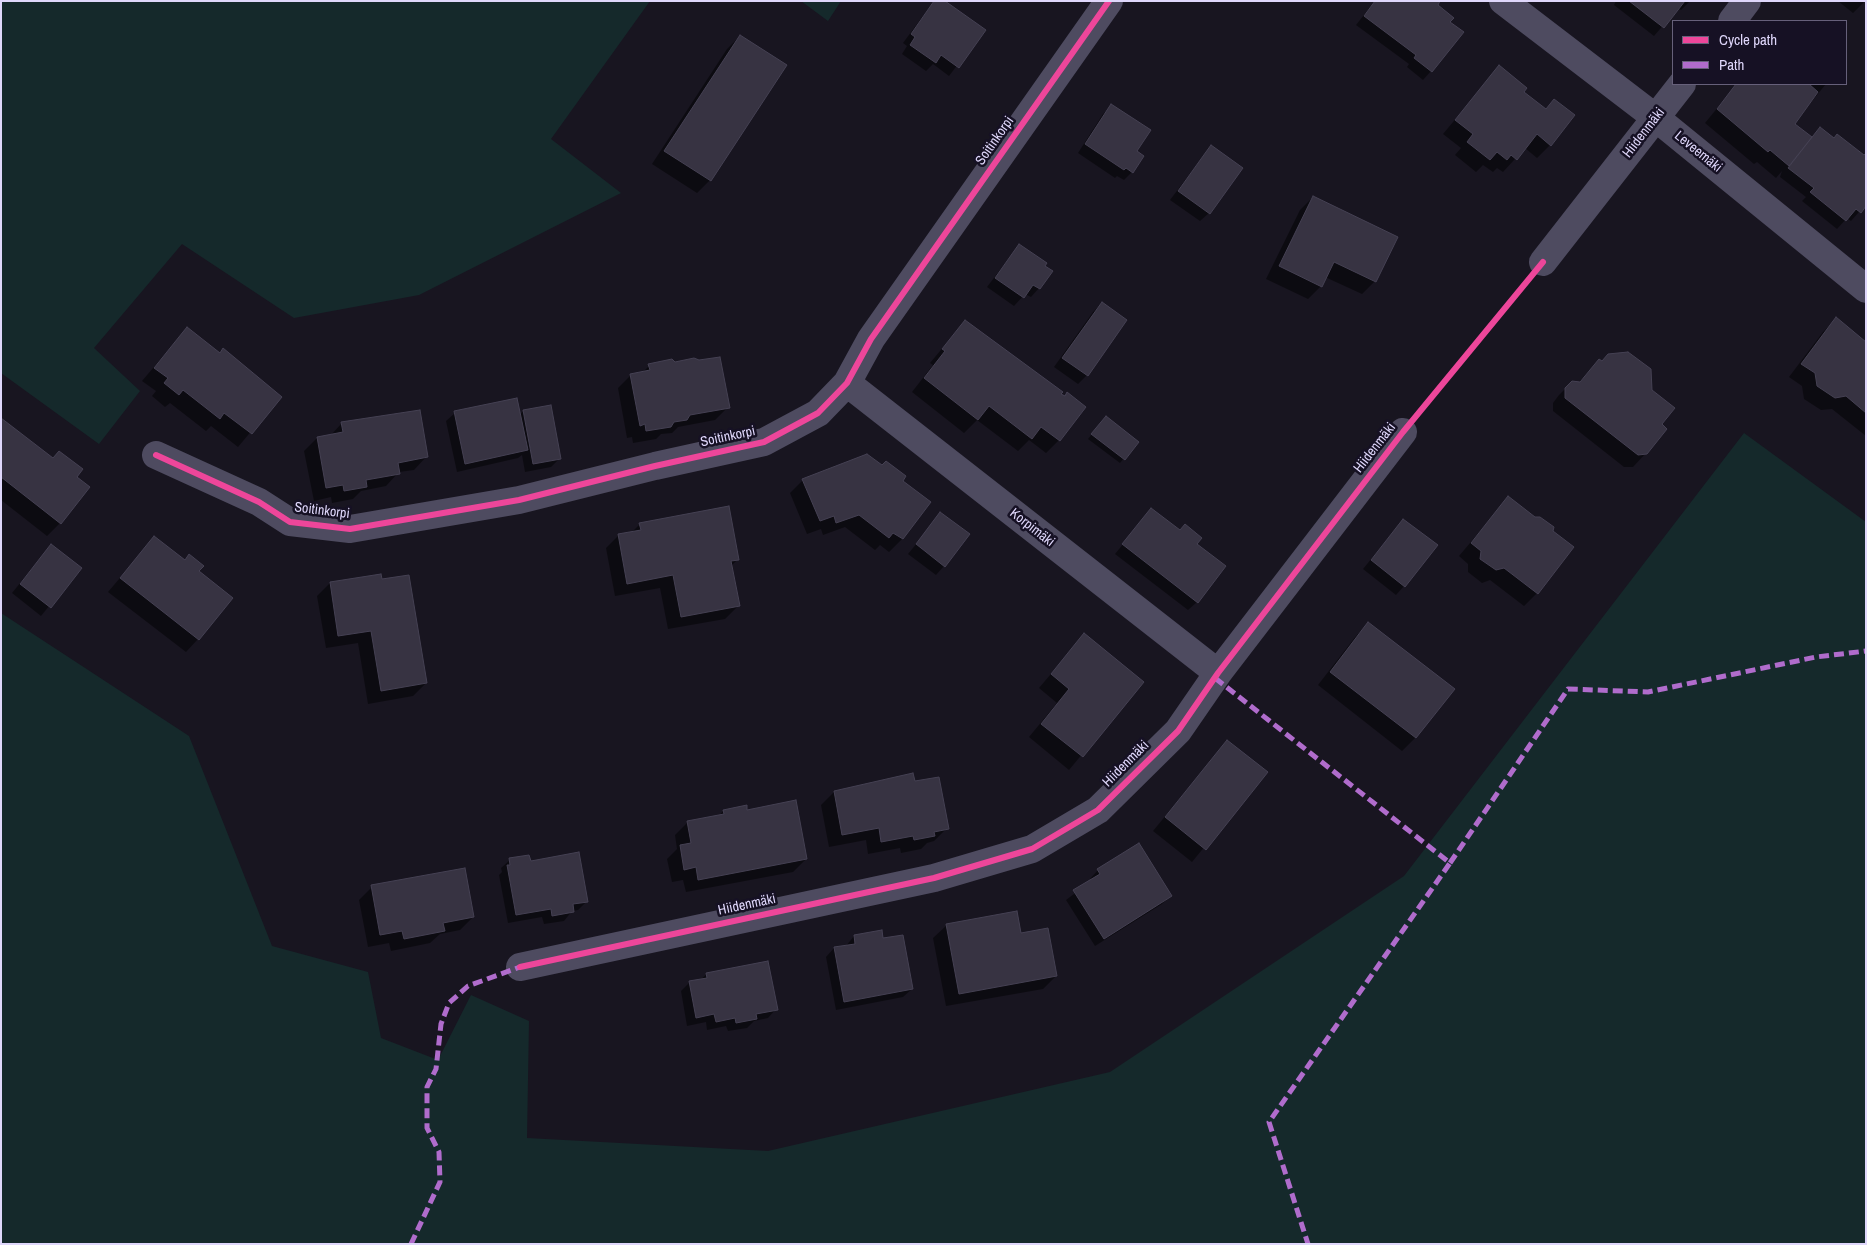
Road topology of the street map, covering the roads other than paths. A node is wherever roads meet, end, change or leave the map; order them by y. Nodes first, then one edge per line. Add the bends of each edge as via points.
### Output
1 (1109, 1) edge
2 (1504, 1) edge
3 (1747, 1) edge
4 (1733, 20) edge
5 (1681, 85) edge
6 (1656, 118) junction
7 (1543, 262) dead end
8 (1866, 288) edge
9 (847, 384) junction
10 (1403, 432) dead end
11 (156, 455) dead end
12 (1218, 673) junction
13 (520, 967) dead end

1 - 9 street, Soitinkorpi via 871,339
2 - 6 street, Leveemäki
3 - 4 street
5 - 6 street, Hiidenmäki
6 - 7 street, Hiidenmäki
6 - 8 street, Leveemäki
9 - 11 street, Soitinkorpi via 818,413 764,442 519,500 350,529 290,522 259,502
9 - 12 street, Korpimäki
10 - 12 street, Hiidenmäki
12 - 13 street, Hiidenmäki via 1178,731 1098,810 1032,850 934,878

